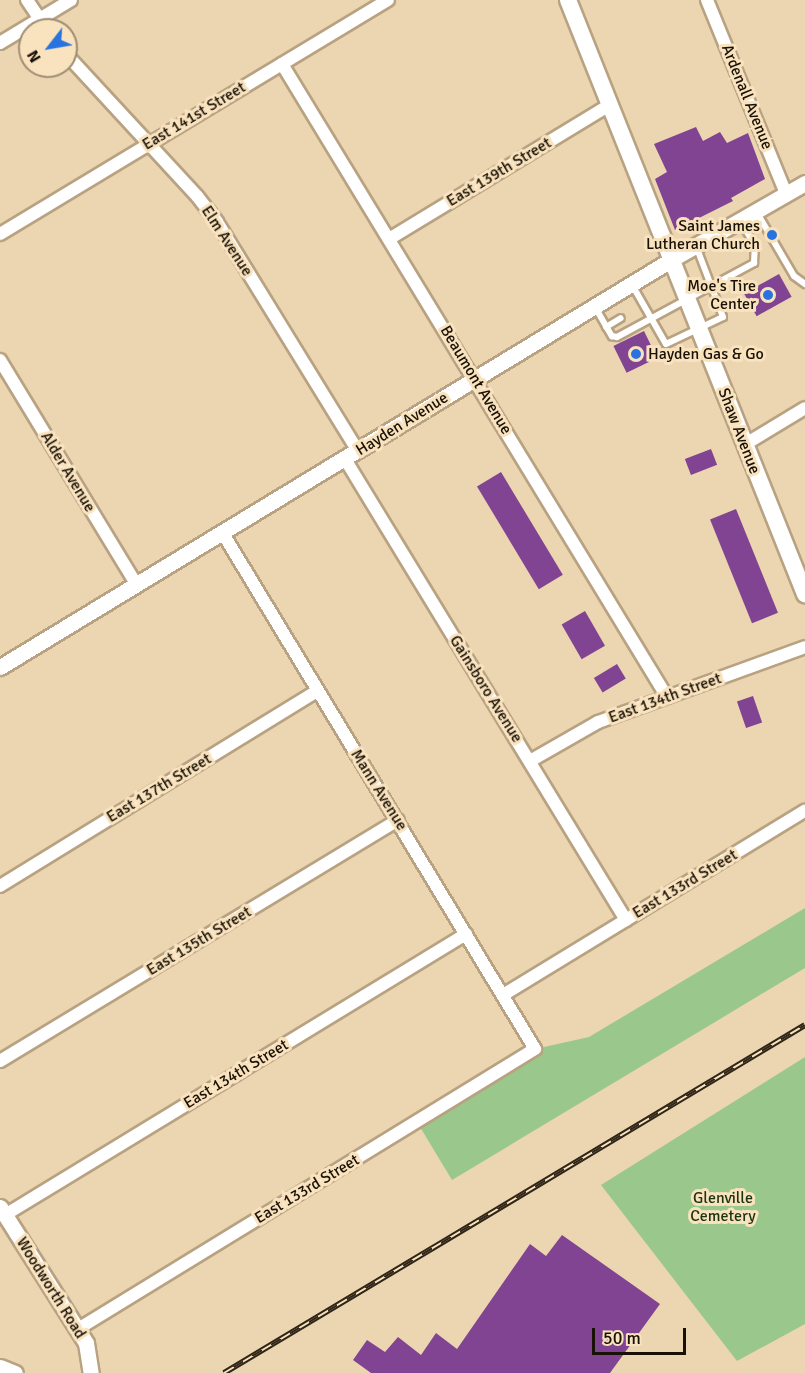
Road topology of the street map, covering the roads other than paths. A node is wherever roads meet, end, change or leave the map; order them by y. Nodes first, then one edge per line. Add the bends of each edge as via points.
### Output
1 (27, 0) edge
2 (71, 0) edge
3 (388, 0) edge
4 (568, 0) edge
5 (707, 0) edge
6 (38, 18) edge
7 (41, 18) edge
8 (18, 32) edge
9 (0, 43) edge
10 (282, 64) junction
11 (78, 67) edge
12 (609, 105) junction
13 (148, 143) junction
14 (805, 183) edge
15 (786, 194) junction
16 (756, 211) junction
17 (740, 220) junction
18 (0, 234) edge
19 (389, 239) junction
20 (696, 245) junction
21 (674, 258) junction
22 (632, 284) junction
23 (713, 284) junction
24 (805, 284) edge
25 (688, 296) junction
26 (594, 306) junction
27 (651, 317) junction
28 (621, 318) dead end
29 (606, 327) junction
30 (700, 329) junction
31 (675, 333) dead end
32 (679, 341) junction
33 (0, 360) edge
34 (476, 378) junction
35 (805, 408) edge
36 (744, 445) junction
37 (351, 455) junction
38 (222, 532) junction
39 (136, 584) junction
40 (805, 594) edge
41 (805, 647) edge
42 (0, 667) edge
43 (317, 691) junction
44 (667, 697) junction
45 (530, 761) junction
46 (805, 811) edge
47 (398, 820) junction
48 (0, 886) edge
49 (626, 920) junction
50 (466, 934) junction
51 (503, 995) junction
52 (536, 1049) joint
53 (0, 1061) edge
54 (2, 1211) edge
55 (78, 1329) junction
56 (0, 1367) edge
57 (15, 1373) edge
58 (92, 1373) edge

1 - 6 street
2 - 7 street
3 - 10 street, East 141st Street
4 - 12 main road, Shaw Avenue
5 - 15 street, Ardenall Avenue
8 - 9 street
10 - 13 street, East 141st Street
10 - 19 street, Beaumont Avenue
11 - 13 street, Elm Avenue
12 - 19 street, East 139th Street
12 - 21 main road, Shaw Avenue
13 - 18 street, East 141st Street
13 - 37 street, Elm Avenue via 217,222
14 - 15 street, Hayden Avenue
15 - 16 street, Hayden Avenue
16 - 17 street, Hayden Avenue
16 - 24 lane via 794,276
17 - 20 street, Hayden Avenue
17 - 23 lane via 755,245 757,257 754,263
19 - 34 street, Beaumont Avenue
20 - 21 street, Hayden Avenue
20 - 23 lane
21 - 22 street, Hayden Avenue
21 - 25 main road, Shaw Avenue
22 - 26 street, Hayden Avenue
22 - 27 lane via 641,307
23 - 25 lane
23 - 30 lane via 723,317
25 - 27 lane via 667,312
25 - 30 main road, Shaw Avenue
26 - 29 lane
26 - 34 street, Hayden Avenue
27 - 29 lane via 617,337
27 - 32 lane via 666,344
28 - 29 lane
30 - 32 lane
30 - 36 main road, Shaw Avenue
31 - 32 lane
33 - 39 street, Alder Avenue
34 - 37 street, Hayden Avenue
34 - 44 street, Beaumont Avenue
35 - 36 street
36 - 40 main road, Shaw Avenue
37 - 38 street, Hayden Avenue
37 - 45 street, Gainsboro Avenue
38 - 39 street, Hayden Avenue
38 - 43 street, Mann Avenue
39 - 42 street, Hayden Avenue
41 - 44 street, East 134th Street
43 - 47 street, Mann Avenue
43 - 48 street, East 137th Street
44 - 45 street, East 134th Street via 598,722
45 - 49 street, Gainsboro Avenue
46 - 49 street, East 133rd Street
47 - 50 street, Mann Avenue
47 - 53 street, East 135th Street
49 - 51 street, East 133rd Street
50 - 51 street, Mann Avenue
50 - 54 street, East 134th Street
51 - 52 street, Mann Avenue
52 - 55 street, East 133rd Street
54 - 55 street, Woodworth Road
55 - 58 street, Woodworth Road via 90,1354
56 - 57 street

